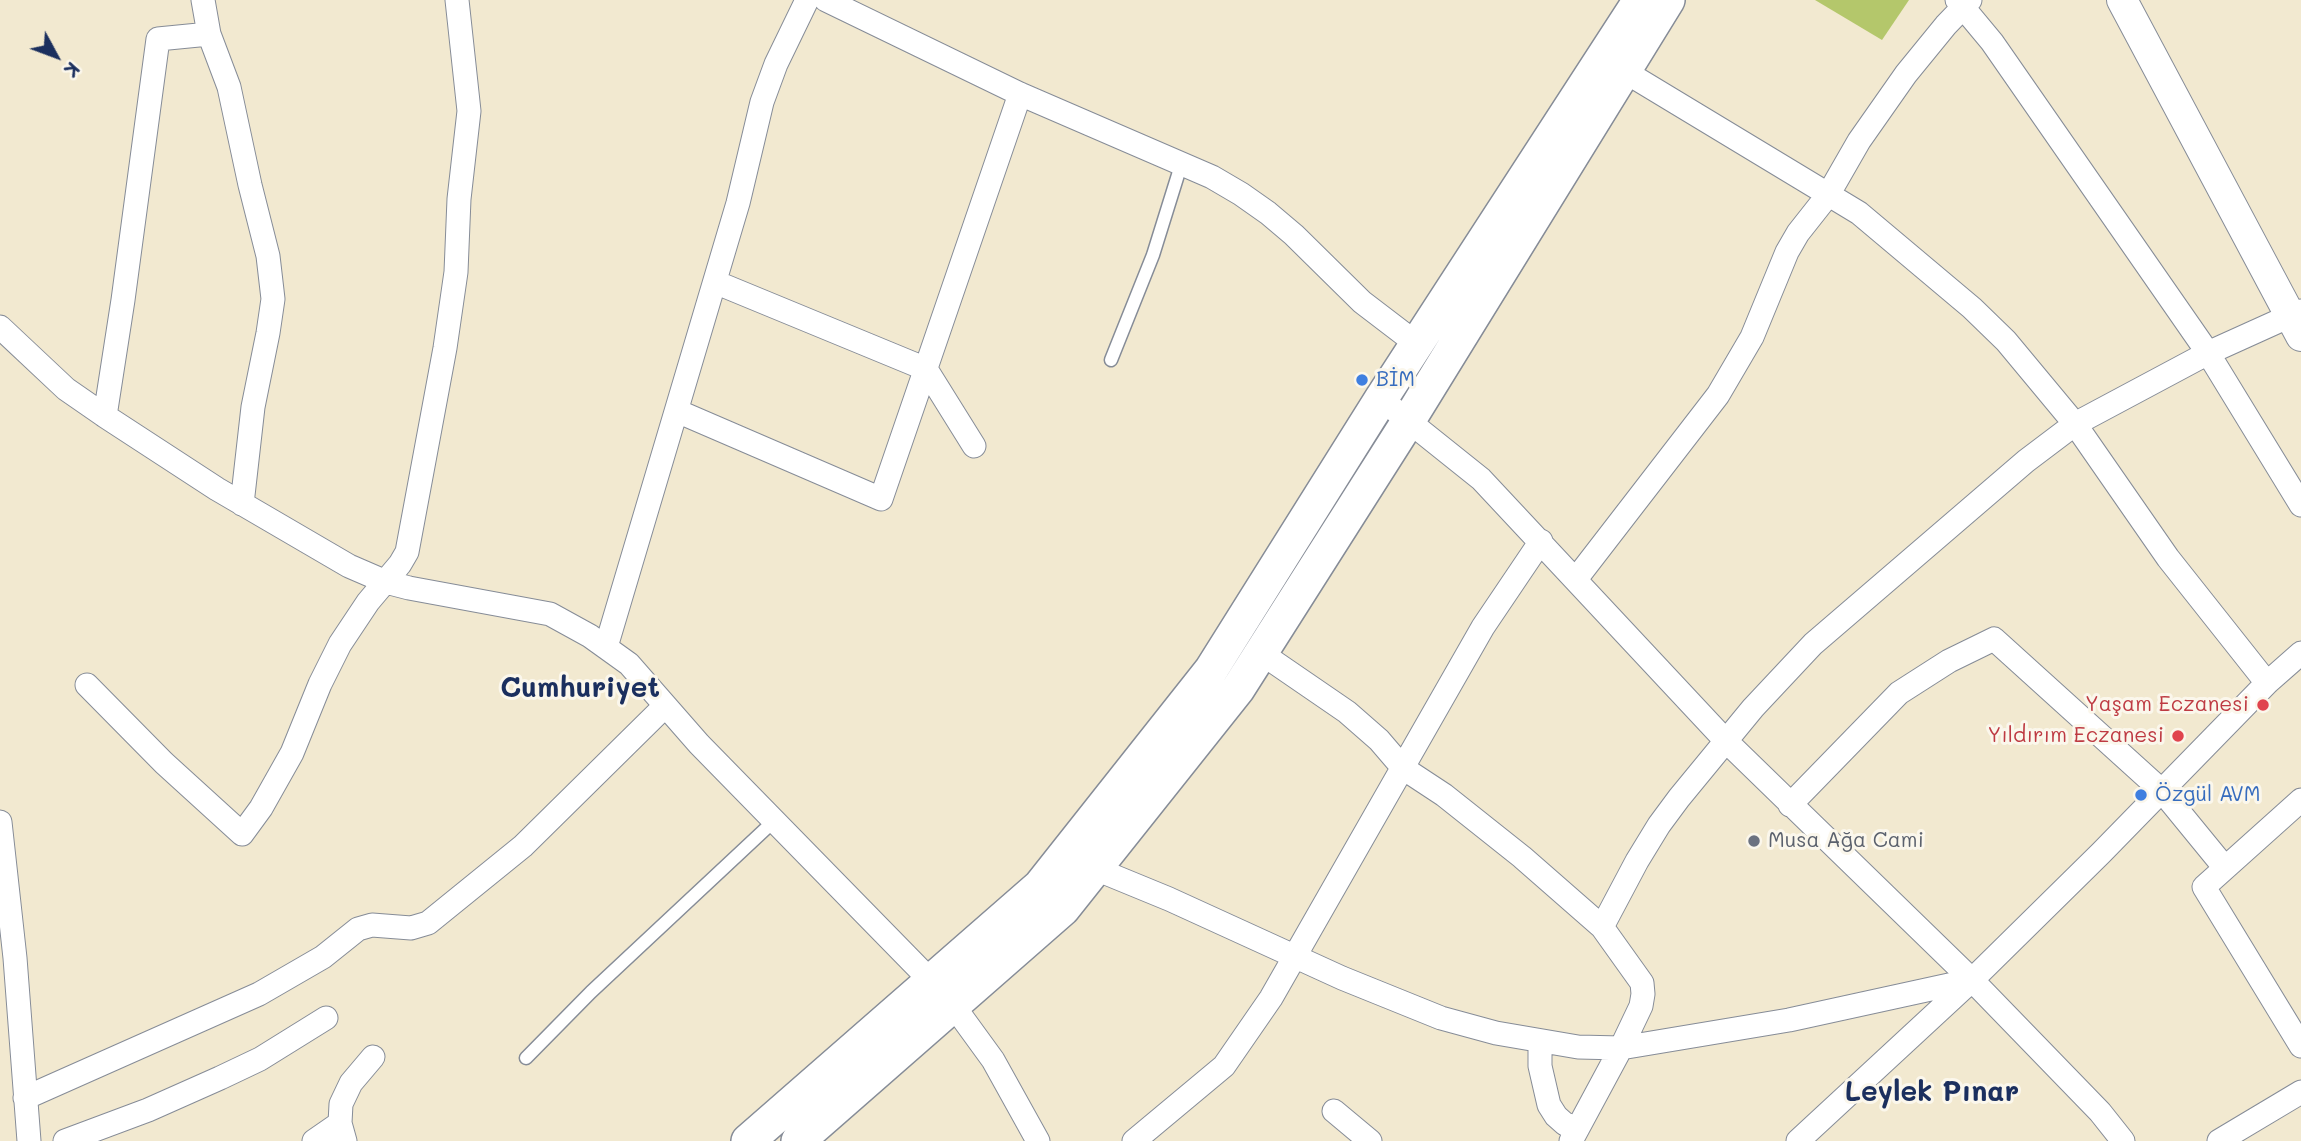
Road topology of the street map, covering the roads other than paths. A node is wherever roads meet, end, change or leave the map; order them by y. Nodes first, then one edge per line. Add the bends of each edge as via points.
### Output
1 (204, 0) edge
2 (457, 0) edge
3 (807, 0) edge
4 (826, 0) edge
5 (1640, 0) edge
6 (1668, 0) edge
7 (2122, 0) edge
8 (1963, 2) edge
9 (209, 34) junction
10 (1613, 65) junction
11 (1020, 94) junction
12 (1182, 162) junction
13 (1828, 195) junction
14 (715, 282) junction
15 (2298, 321) edge
16 (0, 327) edge
17 (1417, 344) junction
18 (2208, 353) junction
19 (1111, 360) dead end
20 (926, 369) junction
21 (1381, 399) junction
22 (677, 411) junction
23 (105, 416) junction
24 (1409, 420) junction
25 (2075, 424) junction
26 (974, 446) dead end
27 (242, 504) junction
28 (2301, 505) edge
29 (1541, 541) junction
30 (1576, 579) junction
31 (386, 582) junction
32 (606, 647) junction
33 (1261, 653) junction
34 (2301, 653) edge
35 (2267, 683) junction
36 (87, 685) dead end
37 (665, 706) junction
38 (1725, 740) junction
39 (1403, 768) junction
40 (2162, 792) junction
41 (2301, 800) edge
42 (1790, 805) junction
43 (774, 821) junction
44 (0, 822) edge
45 (2225, 868) junction
46 (1096, 869) junction
47 (1602, 927) junction
48 (1294, 957) junction
49 (1972, 979) junction
50 (931, 981) junction
51 (953, 1005) junction
52 (326, 1018) dead end
53 (1539, 1042) junction
54 (2301, 1046) edge
55 (1621, 1048) junction
56 (373, 1057) dead end
57 (526, 1058) dead end
58 (2301, 1092) edge
59 (25, 1098) junction
60 (1334, 1111) dead end
61 (343, 1132) edge
62 (1574, 1134) edge
63 (29, 1141) edge
64 (65, 1141) edge
65 (314, 1141) edge
66 (748, 1141) edge
67 (798, 1141) edge
68 (1038, 1141) edge
69 (1134, 1141) edge
70 (1370, 1141) edge
71 (1798, 1141) edge
72 (2123, 1141) edge
73 (2219, 1141) edge

1 - 9 street
2 - 31 street via 469,111 458,199 456,272 411,537 407,552
3 - 14 street via 762,103
4 - 11 street
5 - 10 main road
6 - 10 main road
7 - 15 street
8 - 13 street via 1906,74
8 - 18 street
9 - 23 street via 158,39
9 - 27 street via 229,88 268,256 273,299 253,407
10 - 13 street
10 - 17 main road
10 - 24 main road
11 - 12 street
11 - 20 street
12 - 17 street via 1268,213 1362,302
12 - 19 lane via 1153,255
13 - 25 street via 1858,213 1972,309 2006,341
13 - 30 street via 1787,252 1752,337 1718,395
14 - 20 street
14 - 22 street
15 - 18 street
16 - 23 street via 66,389
17 - 21 main road
18 - 25 street
18 - 28 street
20 - 22 street via 881,499
20 - 26 street
21 - 24 street
21 - 50 main road via 1211,670 1040,886
22 - 32 street
23 - 27 street
24 - 29 street via 1481,479
24 - 33 main road
25 - 35 street via 2168,558
25 - 38 street via 1813,645
27 - 31 street via 349,566
29 - 30 street
29 - 39 street via 1483,627
30 - 38 street
31 - 32 street via 550,614
31 - 36 street via 340,644 292,753 242,834
32 - 37 street via 629,664
33 - 39 street via 1347,712
33 - 46 main road via 1238,689
34 - 35 street
35 - 40 street
37 - 43 street
37 - 59 street via 523,846 428,923 411,928 372,925 358,929 323,957 260,994
38 - 42 street
38 - 47 street via 1659,825
39 - 47 street via 1522,857
39 - 48 street
40 - 42 street via 1994,639 1899,693
40 - 45 street
40 - 49 street
41 - 45 street
42 - 49 street
43 - 50 street
43 - 57 lane
44 - 59 street
45 - 54 street via 2204,887
46 - 48 street
46 - 51 main road via 1063,909
47 - 55 street via 1642,983 1641,1006
48 - 53 street via 1441,1018
48 - 69 street via 1224,1066
49 - 55 street via 1789,1020
49 - 71 street
49 - 72 street
50 - 66 main road
51 - 67 main road
51 - 68 street via 993,1060
52 - 64 street via 220,1078
53 - 55 street
53 - 62 street via 1549,1105
55 - 62 street
56 - 61 street via 351,1083 341,1104
58 - 73 street
59 - 63 street
60 - 70 street
61 - 65 street

